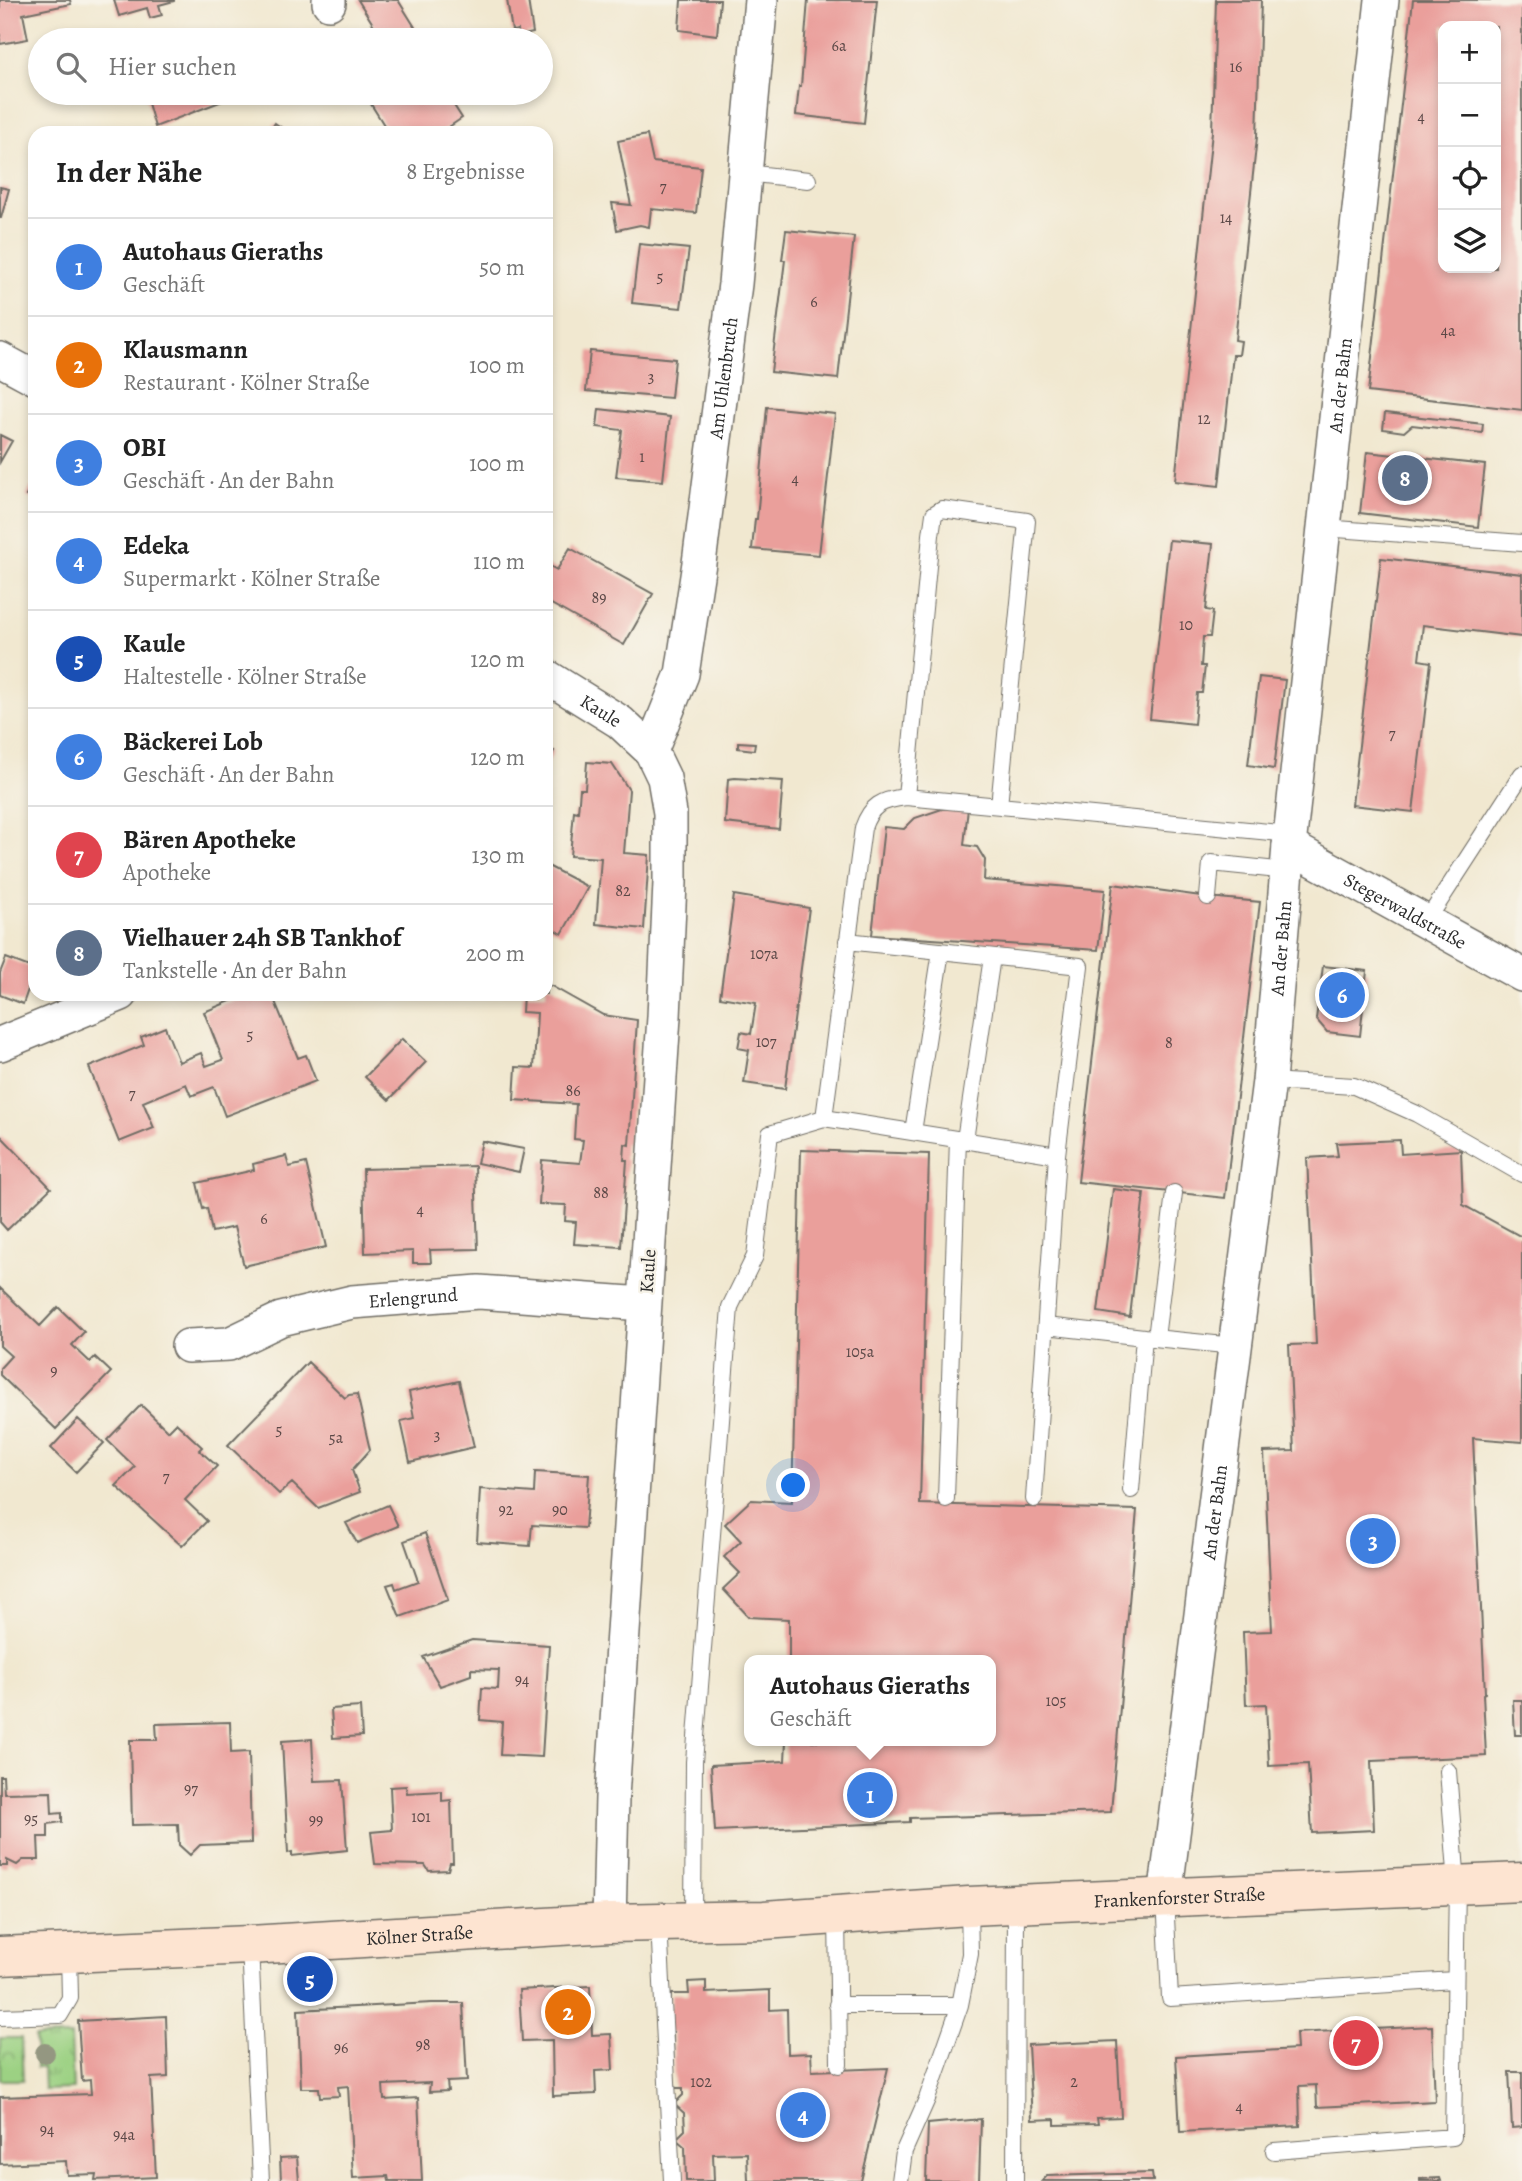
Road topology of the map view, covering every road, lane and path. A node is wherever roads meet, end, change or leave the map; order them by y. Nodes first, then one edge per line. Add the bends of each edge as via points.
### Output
1 (761, 0) edge
2 (1382, 0) edge
3 (746, 173) junction
4 (808, 180) dead end
5 (0, 359) edge
6 (28, 374) edge
7 (1324, 528) junction
8 (1522, 543) edge
9 (553, 680) edge
10 (651, 751) junction
11 (1522, 774) edge
12 (906, 797) junction
13 (999, 806) junction
14 (1289, 850) junction
15 (1208, 897) dead end
16 (1426, 922) junction
17 (848, 941) junction
18 (941, 951) junction
19 (992, 957) junction
20 (1522, 975) edge
21 (104, 1001) edge
22 (0, 1044) edge
23 (1269, 1081) junction
24 (824, 1118) junction
25 (913, 1132) junction
26 (961, 1140) junction
27 (1058, 1155) junction
28 (1522, 1174) edge
29 (1174, 1193) dead end
30 (644, 1304) junction
31 (1046, 1326) junction
32 (1150, 1338) junction
33 (188, 1346) dead end
34 (1235, 1346) junction
35 (1131, 1490) dead end
36 (946, 1499) dead end
37 (1034, 1499) dead end
38 (1448, 1771) dead end
39 (1522, 1882) edge
40 (1457, 1884) junction
41 (1165, 1897) junction
42 (1016, 1904) junction
43 (969, 1906) junction
44 (837, 1914) junction
45 (676, 1922) junction
46 (609, 1923) junction
47 (250, 1945) junction
48 (69, 1953) junction
49 (0, 1956) edge
50 (1454, 1980) junction
51 (837, 2005) junction
52 (960, 2005) junction
53 (0, 2017) edge
54 (839, 2065) dead end
55 (1274, 2151) dead end
56 (261, 2181) edge
57 (672, 2181) edge
58 (900, 2181) edge
59 (1014, 2181) edge

1 - 3 street, Am Uhlenbruch
2 - 7 street, An der Bahn
3 - 4 lane
3 - 10 street, Am Uhlenbruch via 682,674
5 - 6 street
7 - 8 lane
7 - 14 street, An der Bahn
9 - 10 street, Kaule via 620,722
10 - 30 street, Kaule via 664,778 670,813 670,883
11 - 16 lane
12 - 13 lane
12 - 13 lane via 931,535 934,514 942,509 1027,520
12 - 17 lane via 878,804 868,814
13 - 14 lane
14 - 15 lane via 1212,863
14 - 16 street, Stegerwaldstraße
14 - 23 street, An der Bahn
16 - 20 street, Stegerwaldstraße
17 - 18 lane
17 - 24 lane
18 - 19 lane
18 - 25 lane
19 - 26 lane
19 - 27 lane via 1080,966
21 - 22 street
23 - 28 lane via 1354,1086 1417,1114
23 - 34 street, An der Bahn
24 - 25 lane
24 - 45 lane via 770,1134 755,1256 730,1307 694,1762
25 - 26 lane
26 - 27 lane
26 - 36 lane
27 - 31 lane
29 - 32 lane
30 - 33 street, Erlengrund via 479,1292 352,1302 281,1319 229,1344
30 - 46 street, Kaule via 612,1797
31 - 32 lane
31 - 37 lane
32 - 34 lane
32 - 35 lane
34 - 41 street, An der Bahn
38 - 40 lane
39 - 40 main road, Frankenforster Straße
40 - 41 main road, Frankenforster Straße
40 - 50 lane
41 - 42 main road, Frankenforster Straße
41 - 50 lane via 1170,1998
42 - 43 main road, Frankenforster Straße
42 - 59 lane
43 - 44 main road, Frankenforster Straße
43 - 52 lane via 970,1954
44 - 45 main road, Kölner Straße
44 - 51 lane
45 - 46 main road, Kölner Straße
45 - 57 lane
46 - 47 main road, Kölner Straße
47 - 48 main road, Kölner Straße
47 - 56 lane
48 - 49 main road, Kölner Straße
48 - 53 lane via 70,1998 60,2015
50 - 55 lane via 1453,2137
51 - 52 lane
51 - 54 lane
52 - 58 lane via 904,2151

